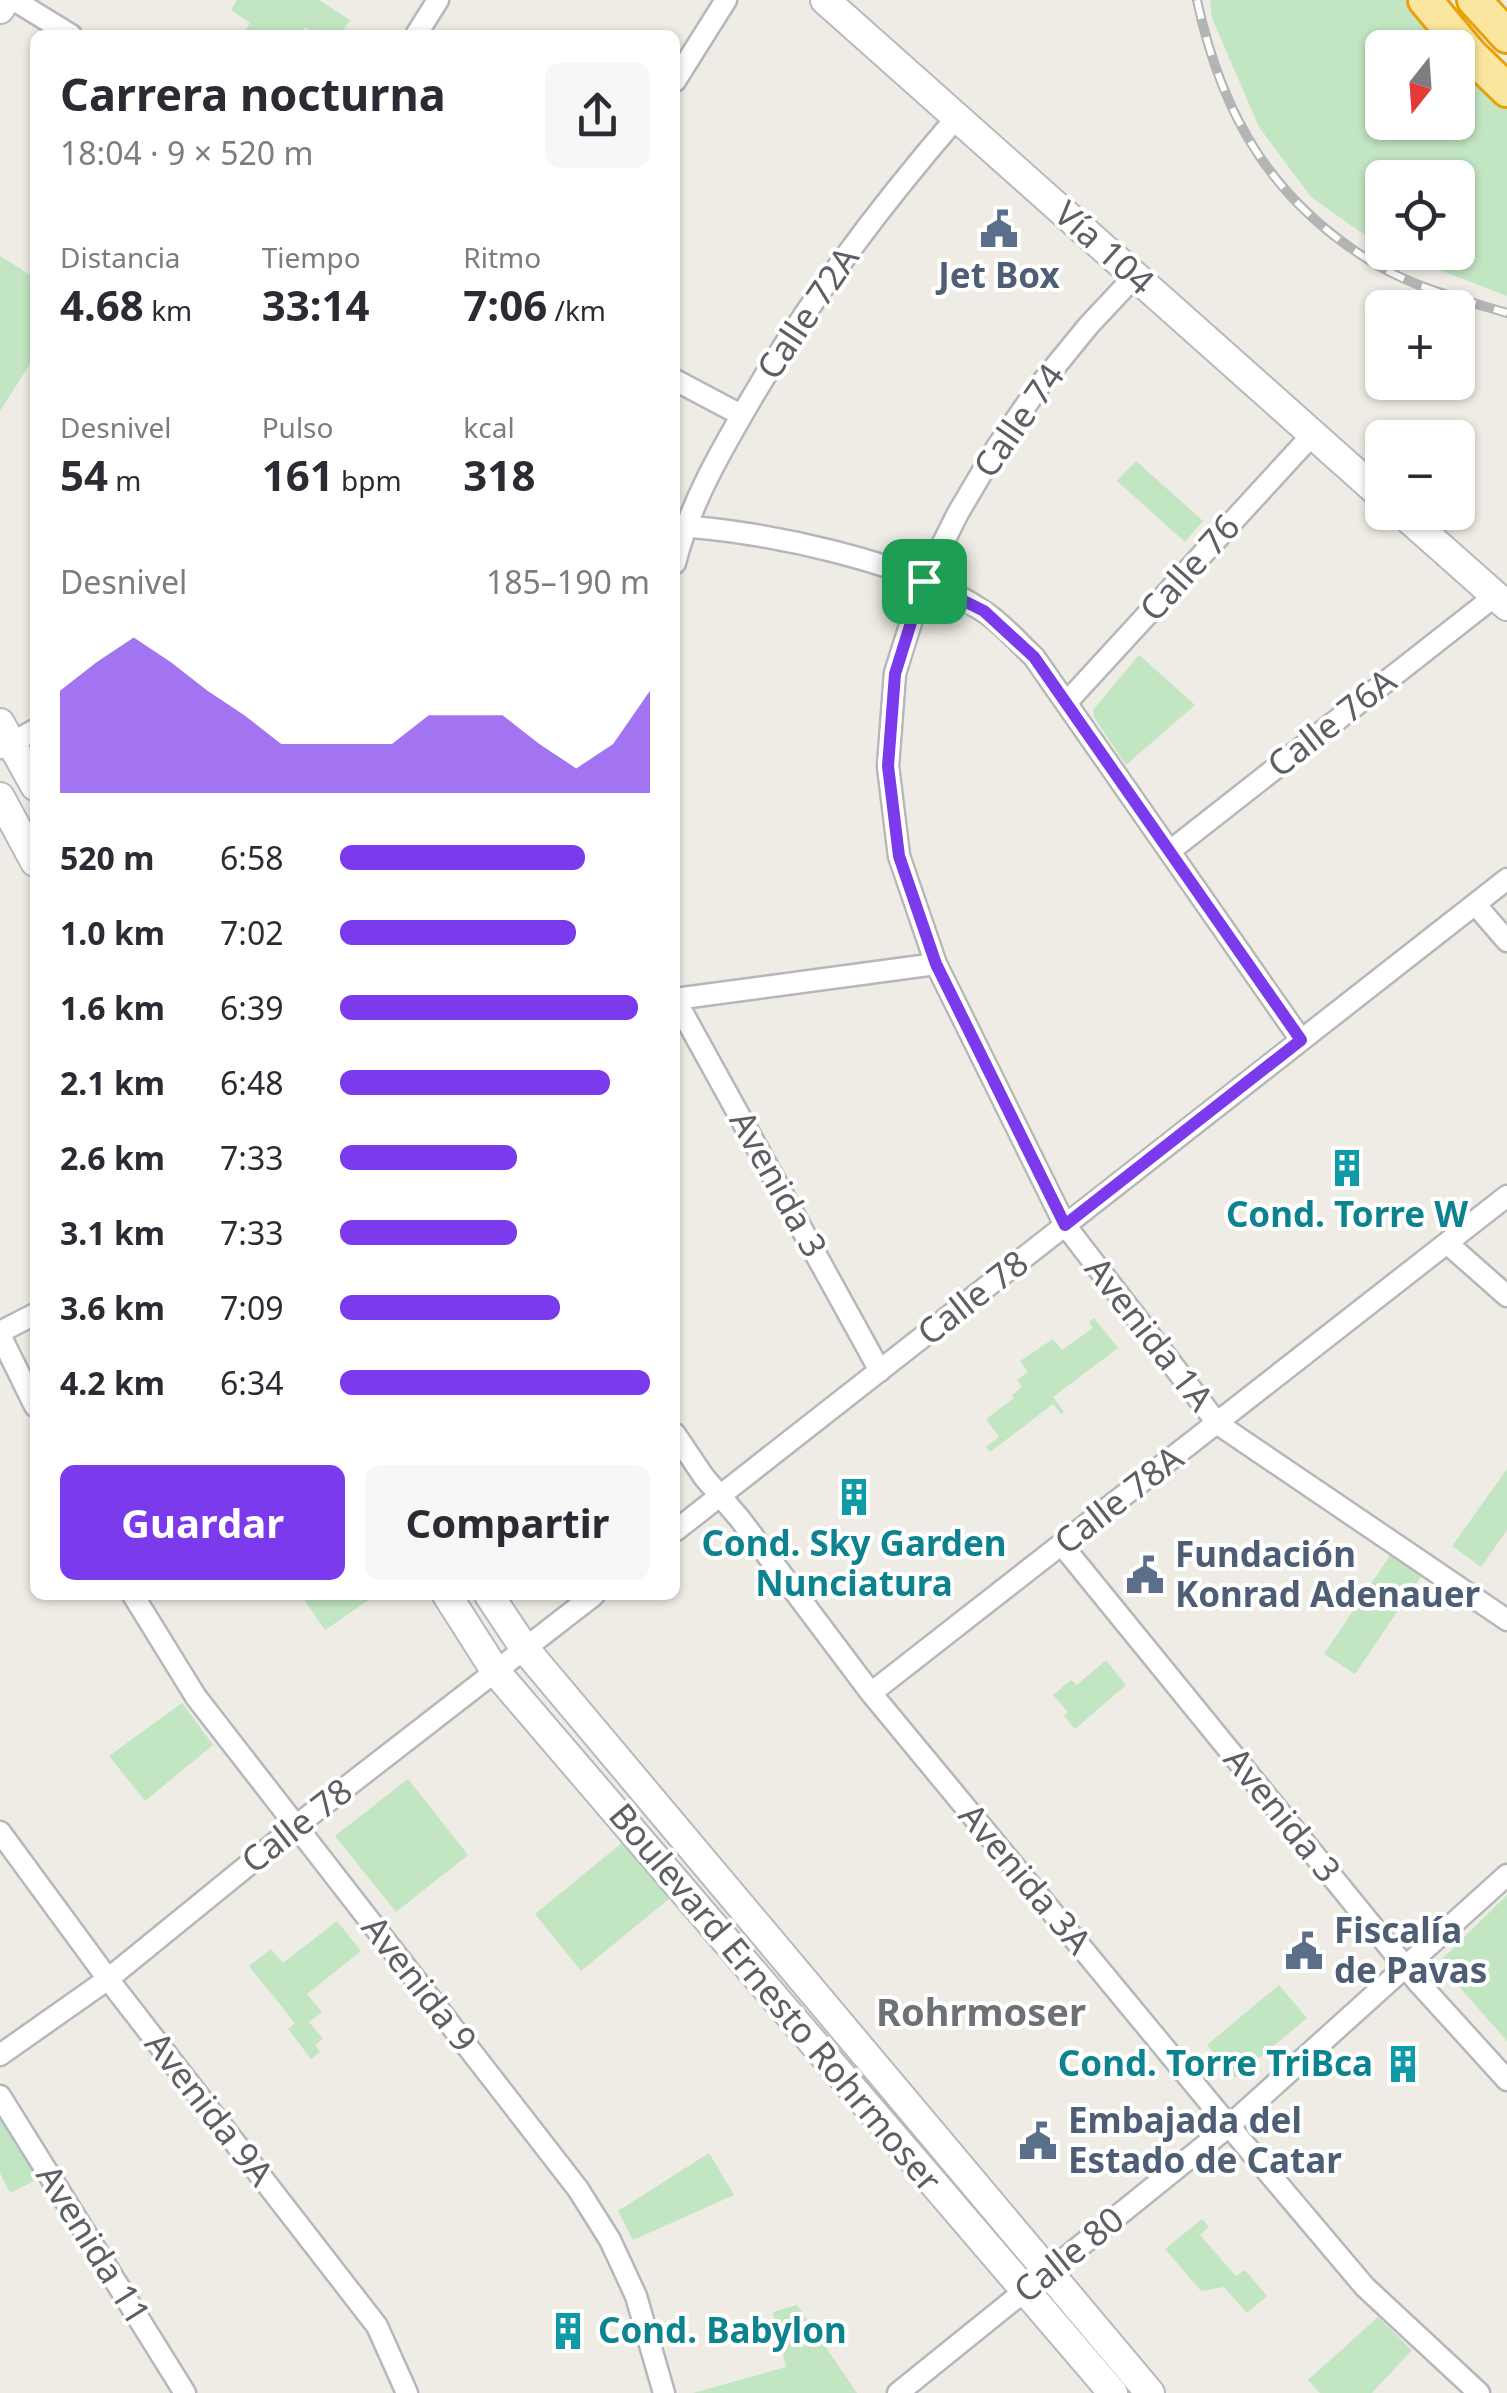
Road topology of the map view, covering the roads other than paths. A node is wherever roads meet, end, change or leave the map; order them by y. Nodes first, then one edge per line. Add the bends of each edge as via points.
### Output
1 (6, 0) edge
2 (14, 0) edge
3 (438, 0) edge
4 (726, 0) edge
5 (825, 0) edge
6 (1425, 0) edge
7 (1474, 0) edge
8 (0, 9) edge
9 (63, 30) edge
10 (419, 30) edge
11 (1507, 36) edge
12 (680, 73) edge
13 (1507, 90) edge
14 (957, 117) junction
15 (1135, 276) junction
16 (680, 383) edge
17 (742, 416) junction
18 (1313, 434) junction
19 (1365, 481) edge
20 (680, 526) edge
21 (1422, 530) edge
22 (924, 581) junction
23 (1501, 601) edge
24 (1066, 703) junction
25 (12, 736) edge
26 (30, 775) edge
27 (0, 797) edge
28 (1170, 851) junction
29 (30, 853) edge
30 (1507, 879) edge
31 (1475, 904) junction
32 (1507, 941) edge
33 (936, 964) junction
34 (680, 998) edge
35 (680, 1008) edge
36 (1301, 1040) junction
37 (1507, 1196) edge
38 (1065, 1225) junction
39 (1448, 1244) junction
40 (1507, 1296) edge
41 (30, 1317) edge
42 (0, 1334) edge
43 (880, 1371) junction
44 (30, 1396) edge
45 (1218, 1424) junction
46 (680, 1441) edge
47 (720, 1496) junction
48 (680, 1528) edge
49 (1062, 1545) junction
50 (137, 1600) edge
51 (450, 1600) edge
52 (492, 1600) edge
53 (588, 1600) edge
54 (1507, 1620) edge
55 (525, 1649) junction
56 (496, 1672) junction
57 (872, 1693) junction
58 (296, 1826) junction
59 (0, 1832) edge
60 (1507, 1875) edge
61 (1406, 1968) junction
62 (108, 1979) junction
63 (0, 2055) edge
64 (1507, 2080) edge
65 (0, 2096) edge
66 (1229, 2126) junction
67 (1048, 2272) junction
68 (1025, 2292) junction
69 (185, 2393) edge
70 (407, 2393) edge
71 (664, 2393) edge
72 (898, 2393) edge
73 (1113, 2393) edge
74 (1150, 2393) edge
75 (1479, 2393) edge

1 - 8 main road
2 - 9 street
3 - 10 street
4 - 12 street
5 - 14 main road, Vía 104
6 - 13 highway
7 - 11 highway
14 - 15 main road, Vía 104
14 - 17 street, Calle 72A via 864,228
15 - 18 main road, Vía 104
15 - 22 street, Calle 74 via 1040,384 958,513
16 - 17 street
17 - 20 street, Calle 72A
18 - 19 main road, Vía 104
18 - 24 street, Calle 76
20 - 22 street via 771,538
21 - 23 main road
22 - 24 street via 984,611 1034,657
22 - 33 street, Avenida 1A via 895,674 888,766 899,856
23 - 28 street, Calle 76A
24 - 28 street
25 - 26 main road
27 - 29 main road
28 - 36 street
30 - 31 street, Calle 78
31 - 32 street
31 - 36 street, Calle 78
33 - 34 street
33 - 38 street, Avenida 1A
35 - 43 street, Avenida 3
36 - 38 street, Calle 78
37 - 39 street, Calle 78A
38 - 43 street, Calle 78
38 - 45 street, Avenida 1A
39 - 40 street
39 - 45 street, Calle 78A
41 - 42 street
42 - 44 street
43 - 47 street, Calle 78
45 - 49 street, Calle 78A
45 - 54 street, Avenida 1A
46 - 47 street, Avenida 3A
47 - 48 street, Calle 78
47 - 57 street, Avenida 3A
49 - 57 street, Calle 78A
49 - 61 street, Avenida 3
50 - 58 street, Avenida 9 via 196,1696
51 - 56 main road, Boulevard Ernesto Rohrmoser
52 - 55 main road, Boulevard Ernesto Rohrmoser
53 - 55 street, Calle 78
55 - 56 street, Calle 78
55 - 67 main road, Boulevard Ernesto Rohrmoser
56 - 58 street, Calle 78
56 - 68 main road, Boulevard Ernesto Rohrmoser
57 - 66 street, Avenida 3A
58 - 62 street, Calle 78
58 - 71 street, Avenida 9 via 578,2189 636,2296
59 - 62 street, Avenida 9A
60 - 61 street, Calle 80
61 - 64 street, Avenida 3
61 - 66 street, Calle 80
62 - 63 street, Calle 78
62 - 70 street, Avenida 9A via 377,2326
65 - 69 street, Avenida 11
66 - 67 street, Calle 80
66 - 75 street, Avenida 3A via 1365,2287
67 - 68 street, Calle 80
67 - 74 main road, Boulevard Ernesto Rohrmoser
68 - 72 street, Calle 80
68 - 73 main road, Boulevard Ernesto Rohrmoser

